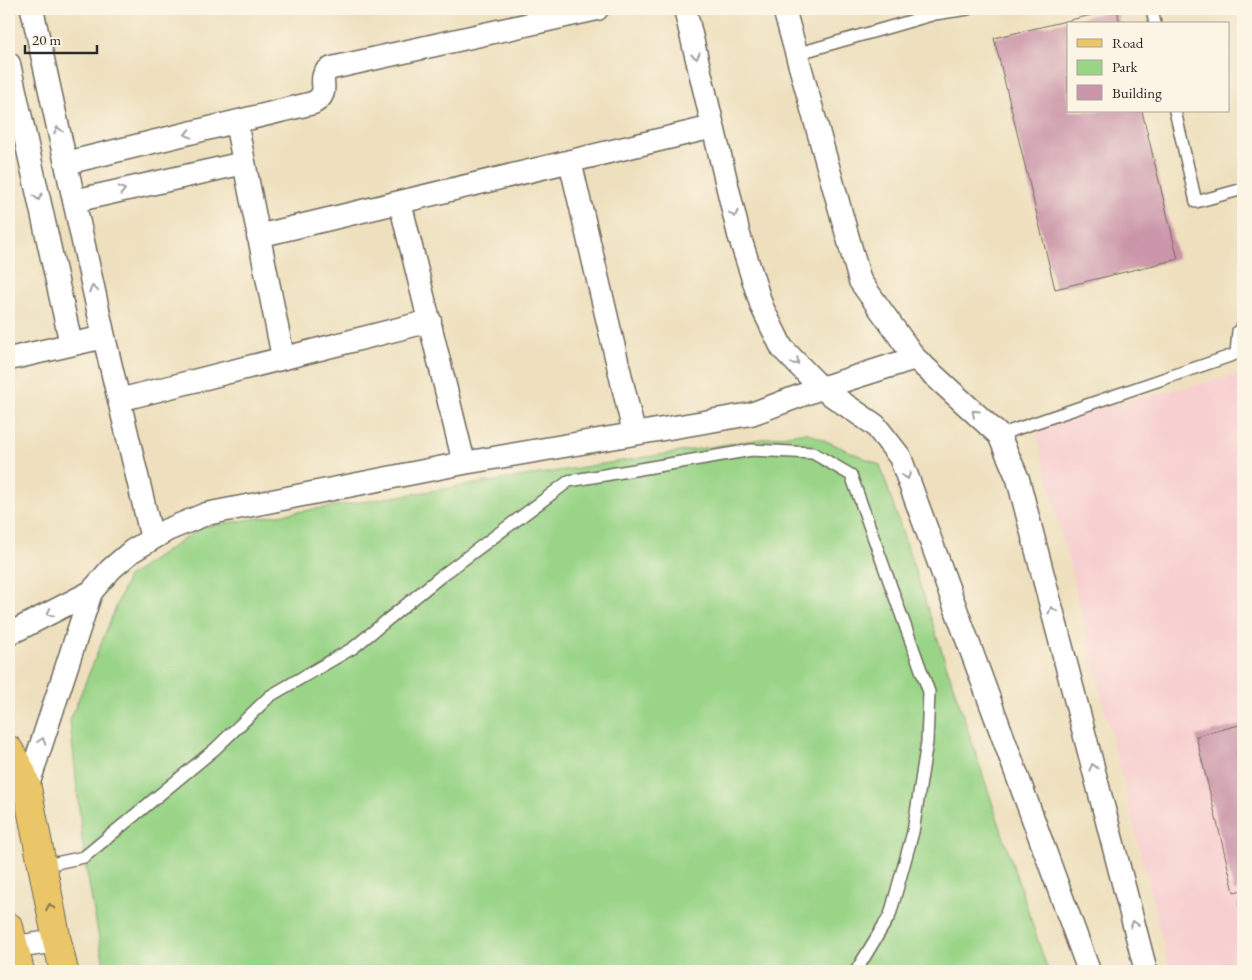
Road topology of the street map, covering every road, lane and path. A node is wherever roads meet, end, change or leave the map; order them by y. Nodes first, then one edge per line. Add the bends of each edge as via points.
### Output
1 (32, 9) edge
2 (597, 9) edge
3 (684, 9) edge
4 (784, 9) edge
5 (968, 9) edge
6 (1152, 9) edge
7 (1155, 22) edge
8 (796, 54) junction
9 (9, 64) edge
10 (1175, 112) edge
11 (236, 122) junction
12 (713, 127) junction
13 (570, 161) junction
14 (66, 163) junction
15 (244, 163) junction
16 (1243, 189) edge
17 (74, 201) junction
18 (400, 202) junction
19 (258, 236) junction
20 (430, 322) junction
21 (1243, 326) edge
22 (104, 337) junction
23 (71, 344) junction
24 (283, 357) junction
25 (915, 358) junction
26 (9, 359) edge
27 (821, 388) junction
28 (119, 400) junction
29 (634, 433) junction
30 (999, 436) junction
31 (464, 463) junction
32 (152, 539) junction
33 (91, 592) junction
34 (10, 632) edge
35 (9, 750) edge
36 (27, 788) junction
37 (42, 866) junction
38 (57, 940) junction
39 (13, 948) edge
40 (64, 971) edge
41 (856, 971) edge
42 (1089, 971) edge
43 (1146, 971) edge

14 -> 1 street
2 - 11 street via 332,68 322,78 323,96 313,103
3 -> 12 street
4 - 8 street
5 - 8 lane via 935,14
6 - 7 lane
8 - 25 street via 860,281
9 -> 23 street
10 - 16 lane via 1196,202
11 -> 14 street
11 - 15 street
12 - 13 street
12 -> 27 street via 739,234 762,307 782,348
13 - 18 street
13 - 29 street
14 - 17 street
17 -> 15 street
15 - 19 street
22 -> 17 street
18 - 19 street
18 - 20 street
19 - 24 street
20 - 24 street
20 - 31 street
21 - 30 lane via 1238,331 1236,354
22 - 23 street
22 - 28 street
23 - 26 street
24 - 28 street
25 - 27 street
30 -> 25 street
27 - 29 street via 752,414
27 -> 42 street via 875,424 900,457
28 - 32 street
29 - 31 street
43 -> 30 street via 1018,479
31 - 32 street via 206,514
32 - 33 street via 111,569
33 -> 34 street
36 -> 33 street
35 - 36 main road
36 - 37 main road
38 -> 37 main road
37 - 41 lane via 84,857 215,750 270,696 353,648 440,577 569,481 752,450 813,453 851,475 928,692 927,742 913,832 890,916
38 - 39 street
38 - 40 main road

